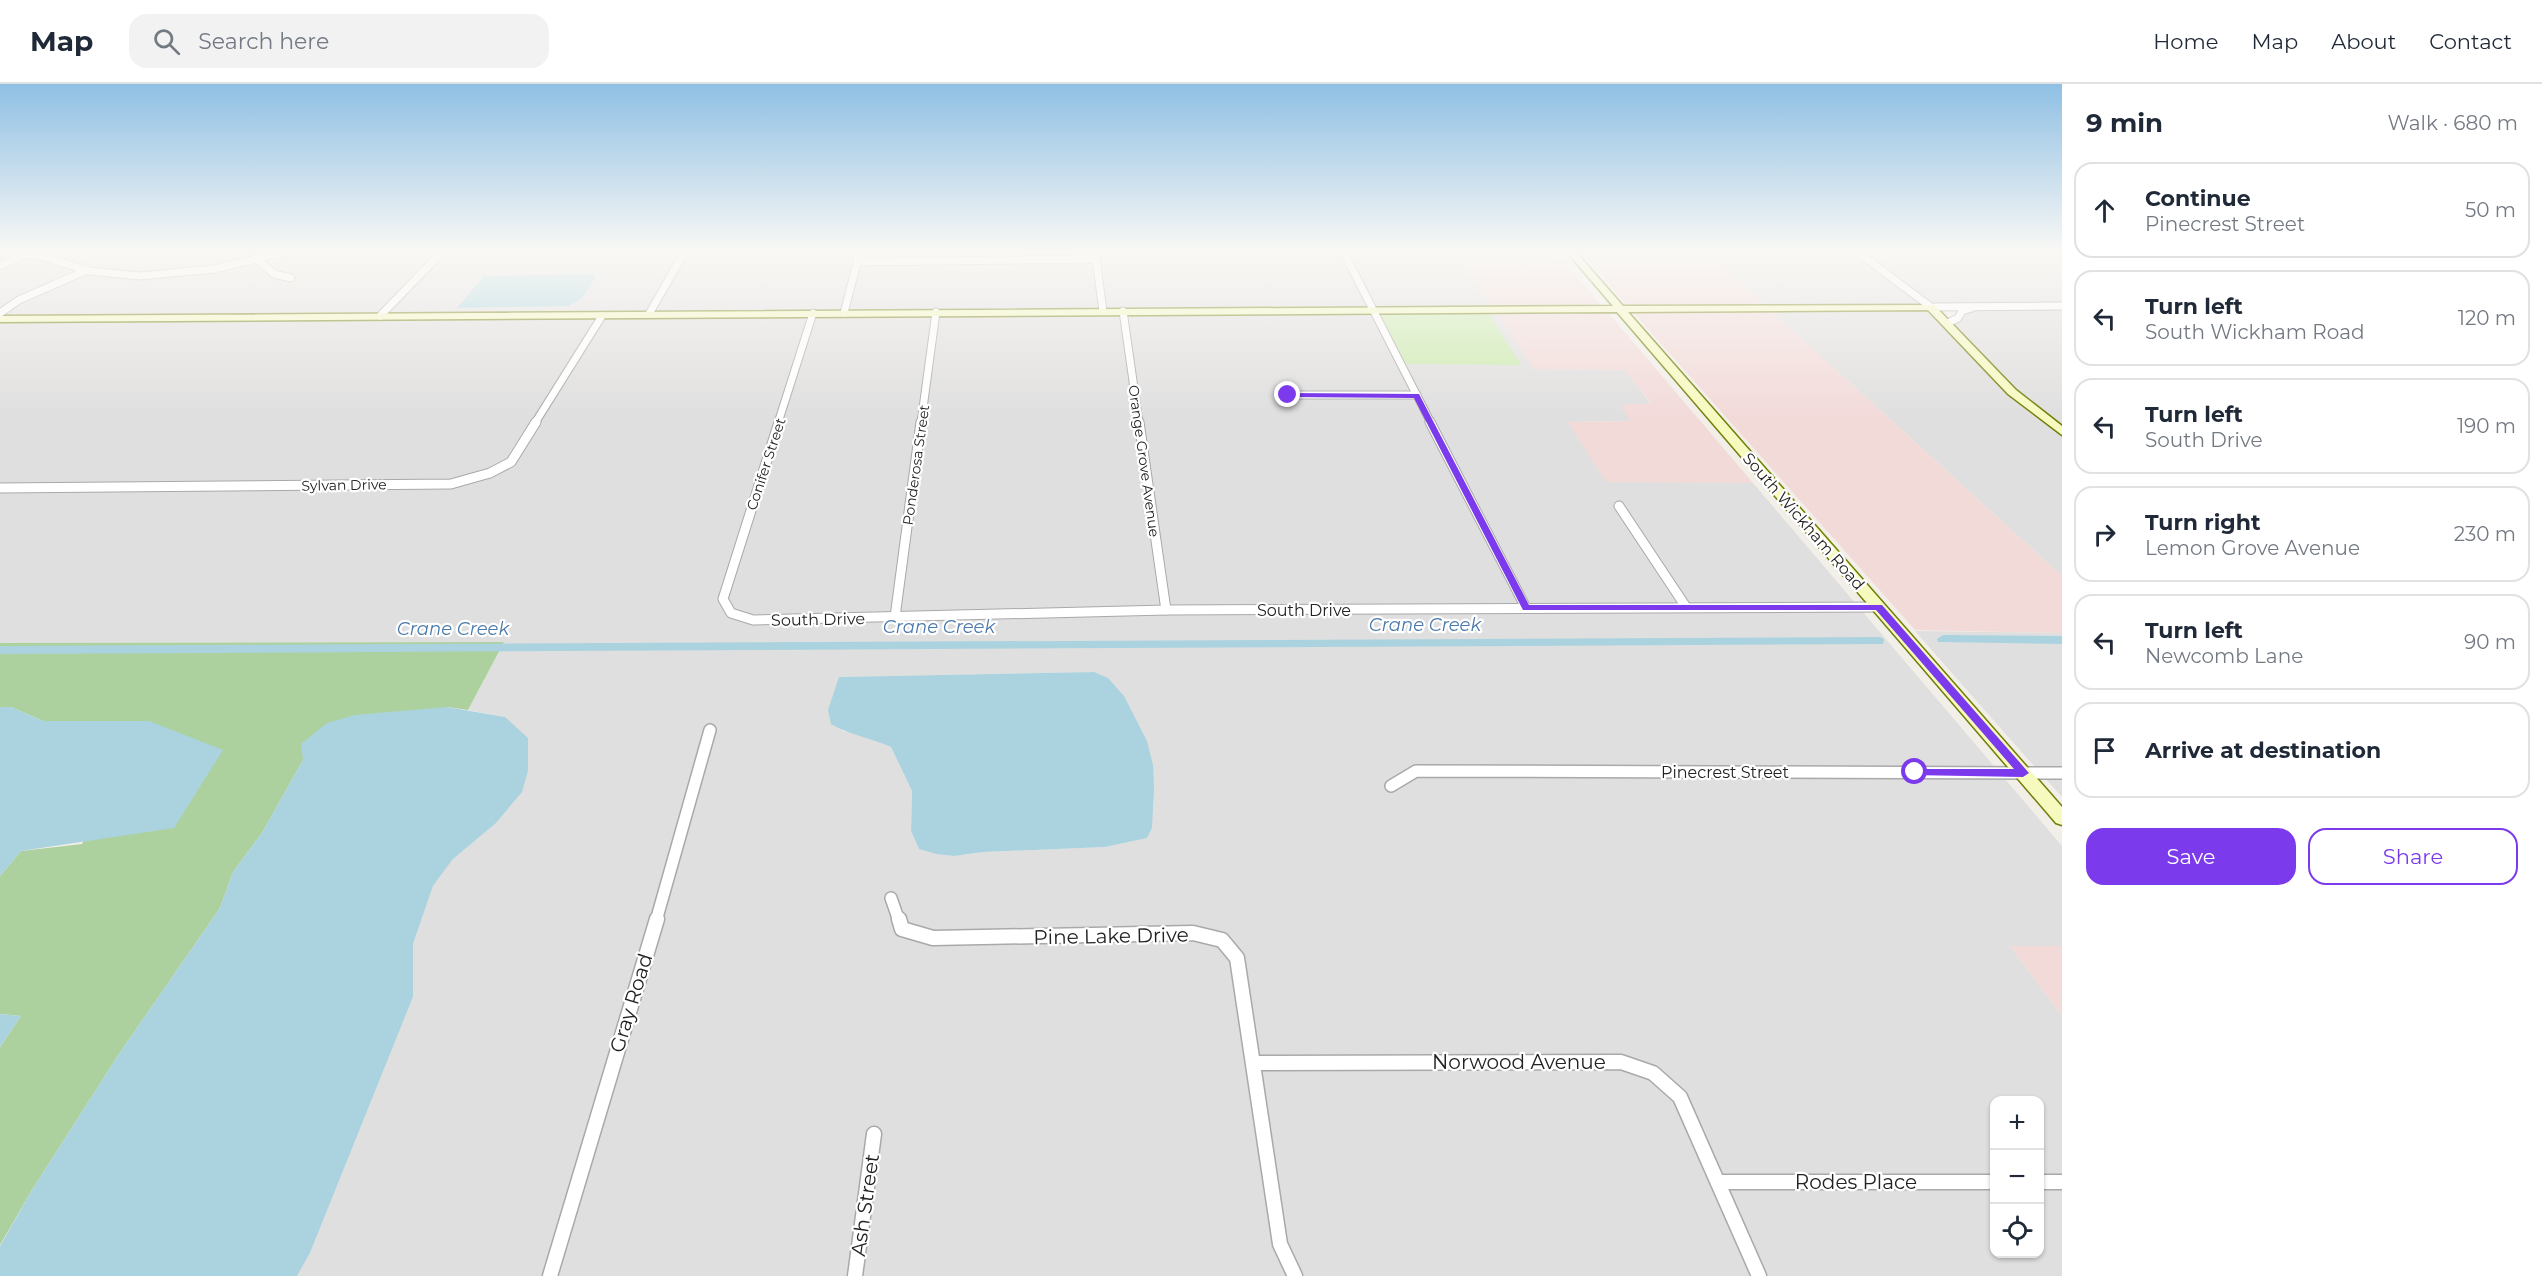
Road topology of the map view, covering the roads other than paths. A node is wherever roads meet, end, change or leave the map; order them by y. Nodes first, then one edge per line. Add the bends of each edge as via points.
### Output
1 (389, 307) edge
2 (653, 307) edge
3 (846, 307) edge
4 (1102, 307) edge
5 (1371, 307) edge
6 (1930, 307) junction
7 (1976, 307) junction
8 (2008, 307) edge
9 (1620, 308) junction
10 (1373, 310) junction
11 (1103, 311) junction
12 (1123, 311) junction
13 (936, 312) junction
14 (813, 313) junction
15 (844, 313) junction
16 (649, 314) junction
17 (380, 316) junction
18 (602, 316) junction
19 (0, 319) edge
20 (1948, 324) junction
21 (1288, 395) dead end
22 (1417, 395) junction
23 (2061, 431) edge
24 (0, 488) edge
25 (1619, 506) dead end
26 (1686, 607) junction
27 (1879, 607) junction
28 (1526, 608) junction
29 (1166, 610) junction
30 (731, 613) joint
31 (895, 617) junction
32 (710, 730) dead end
33 (2023, 773) junction
34 (2062, 773) edge
35 (1391, 786) dead end
36 (2062, 818) edge
37 (891, 898) dead end
38 (1254, 1063) junction
39 (874, 1134) dead end
40 (1718, 1182) junction
41 (1990, 1182) edge
42 (2044, 1182) edge
43 (2062, 1182) edge
44 (550, 1276) edge
45 (855, 1276) edge
46 (1295, 1276) edge
47 (1759, 1276) edge

1 - 17 street
2 - 16 street
3 - 15 street
4 - 11 street
5 - 10 street
6 - 7 street
6 - 9 street
6 - 20 street
7 - 8 street
7 - 20 street via 1962,311
9 - 10 street
9 - 27 street, South Wickham Road
10 - 12 street
10 - 22 street
11 - 12 street
11 - 13 street
12 - 29 street, Orange Grove Avenue
13 - 15 street
13 - 31 street, Ponderosa Street
14 - 15 street
14 - 16 street
14 - 30 street, Conifer Street via 723,599
16 - 18 street
17 - 18 street
17 - 19 street
18 - 24 street, Sylvan Drive via 511,462 481,478 451,484
20 - 23 street via 2012,392
21 - 22 street
22 - 28 street
25 - 26 street
26 - 27 street, South Drive
26 - 28 street, South Drive
27 - 33 street, South Wickham Road
28 - 29 street, South Drive
29 - 31 street, South Drive
30 - 31 street, South Drive via 753,620
32 - 44 street, Gray Road
33 - 34 street, Pinecrest Street
33 - 35 street, Pinecrest Street via 1416,771
33 - 36 street, South Wickham Road
37 - 38 street, Pine Lake Drive via 902,929 933,938 1193,933 1222,940 1237,958
38 - 40 street, Norwood Avenue via 1621,1062 1653,1073 1680,1096
38 - 46 street, Pine Lake Drive via 1280,1244
39 - 45 street, Ash Street
40 - 41 street, Rodes Place
40 - 47 street, Norwood Avenue
42 - 43 street

